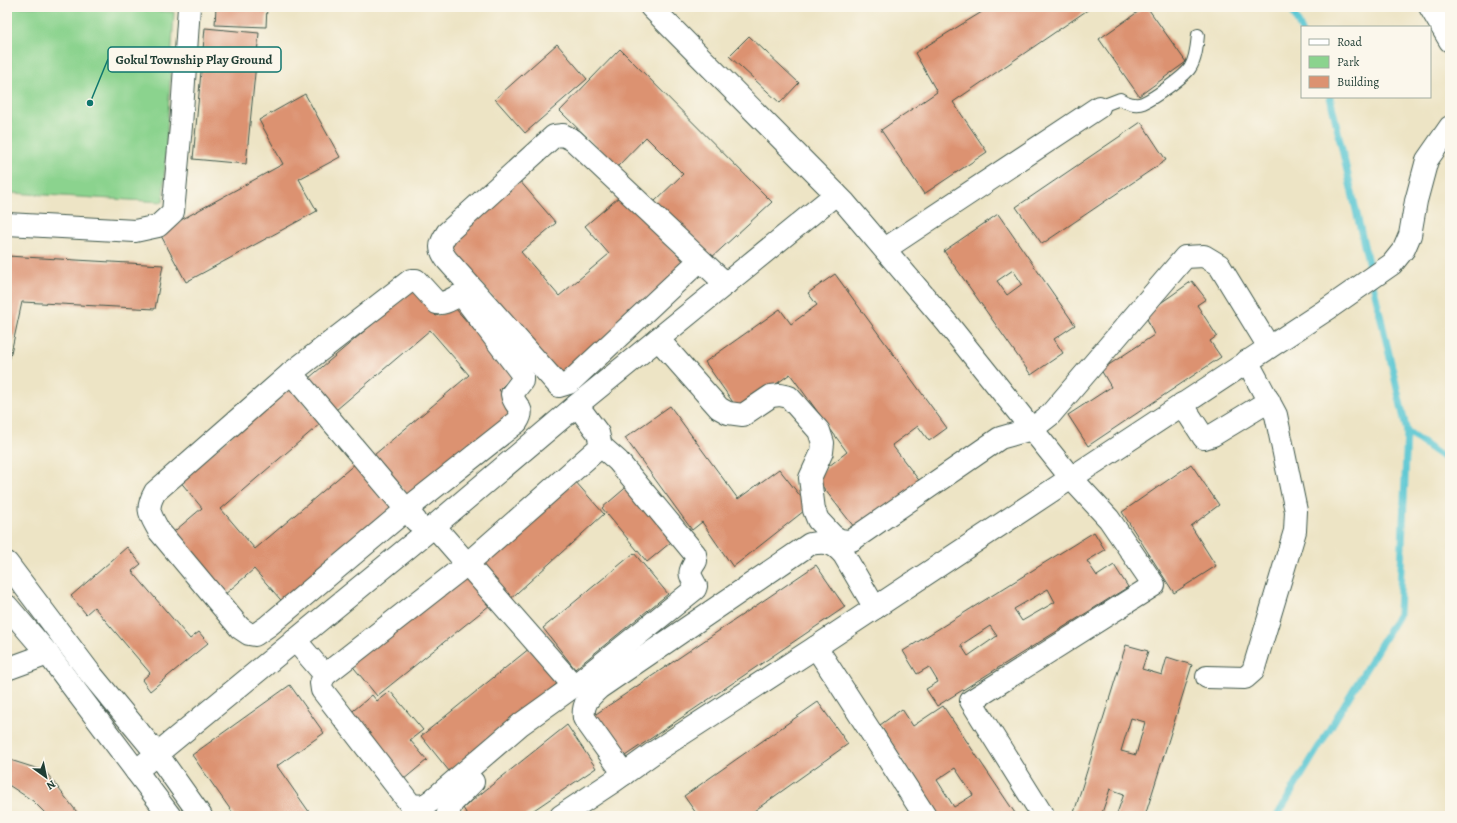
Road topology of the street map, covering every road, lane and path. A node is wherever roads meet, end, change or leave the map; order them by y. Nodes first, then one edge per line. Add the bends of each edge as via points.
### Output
1 (189, 7) edge
2 (651, 7) edge
3 (1430, 7) edge
4 (1198, 35) dead end
5 (1450, 41) edge
6 (1099, 106) joint
7 (1450, 127) edge
8 (836, 194) junction
9 (7, 224) edge
10 (885, 249) junction
11 (700, 260) junction
12 (726, 284) junction
13 (658, 339) junction
14 (1269, 347) junction
15 (1247, 362) junction
16 (290, 373) junction
17 (1269, 401) junction
18 (1182, 404) junction
19 (577, 405) junction
20 (1032, 429) junction
21 (601, 446) junction
22 (1071, 478) junction
23 (407, 509) junction
24 (430, 529) junction
25 (7, 563) edge
26 (467, 564) junction
27 (7, 606) edge
28 (875, 608) junction
29 (255, 635) junction
30 (295, 640) junction
31 (816, 648) junction
32 (48, 654) junction
33 (273, 658) junction
34 (7, 668) edge
35 (325, 675) junction
36 (1207, 676) dead end
37 (574, 686) junction
38 (157, 754) junction
39 (136, 771) junction
40 (619, 777) junction
41 (170, 816) edge
42 (201, 816) edge
43 (447, 816) edge
44 (561, 816) edge
45 (925, 816) edge
46 (1043, 816) edge

1 - 9 street via 173,212 158,226 135,231
2 - 8 street
3 - 5 street
4 - 6 lane via 1190,68 1173,84 1142,103 1125,102 1120,99
6 - 10 street
7 - 14 street via 1427,160 1410,235 1404,249 1392,264
8 - 10 street
8 - 12 street
10 - 20 street
11 - 11 street via 569,383 559,386 447,260 441,251 441,242 446,233 554,136 563,135 573,140
11 - 12 street
12 - 13 street
13 - 19 street
13 - 20 street via 718,408 728,413 743,415 771,396 789,397 819,431 823,443 822,452 810,478 814,510 818,520 840,540 852,540 1000,438
14 - 15 street
14 - 20 street via 1219,265 1204,256 1185,257 1050,415
15 - 17 street
15 - 18 street
16 - 23 street
16 - 23 street via 411,280 416,280 437,303 443,304 458,296 465,299 522,374 522,381 512,394 521,409 521,416 517,422
16 - 29 street via 155,492 149,503 150,514 159,531 240,628
17 - 18 street via 1204,438
17 - 36 street via 1276,415 1296,511 1295,530 1253,671 1245,678
18 - 22 street
19 - 21 street via 598,432
19 - 24 street
20 - 22 street
21 - 26 street
21 - 37 street via 618,461 694,554 696,560 690,575 696,586
22 - 28 street
22 - 46 street via 1109,519 1154,585 971,700
23 - 24 street
23 - 29 street
24 - 26 street
24 - 30 street
25 - 38 street via 90,673
26 - 35 street
26 - 37 street
27 - 32 street
28 - 31 street
28 - 40 street via 838,548 820,542 810,544 590,696 583,710 584,718
29 - 33 street
30 - 33 street
30 - 35 street
31 - 40 street
31 - 45 street
32 - 34 street
32 - 39 street
33 - 38 street
35 - 37 street via 321,683 322,690 411,805 417,806 424,806 431,801 521,724
38 - 39 street
38 - 42 street
39 - 41 street
40 - 43 street via 573,715 566,711 546,721 473,782 452,803
40 - 44 street

